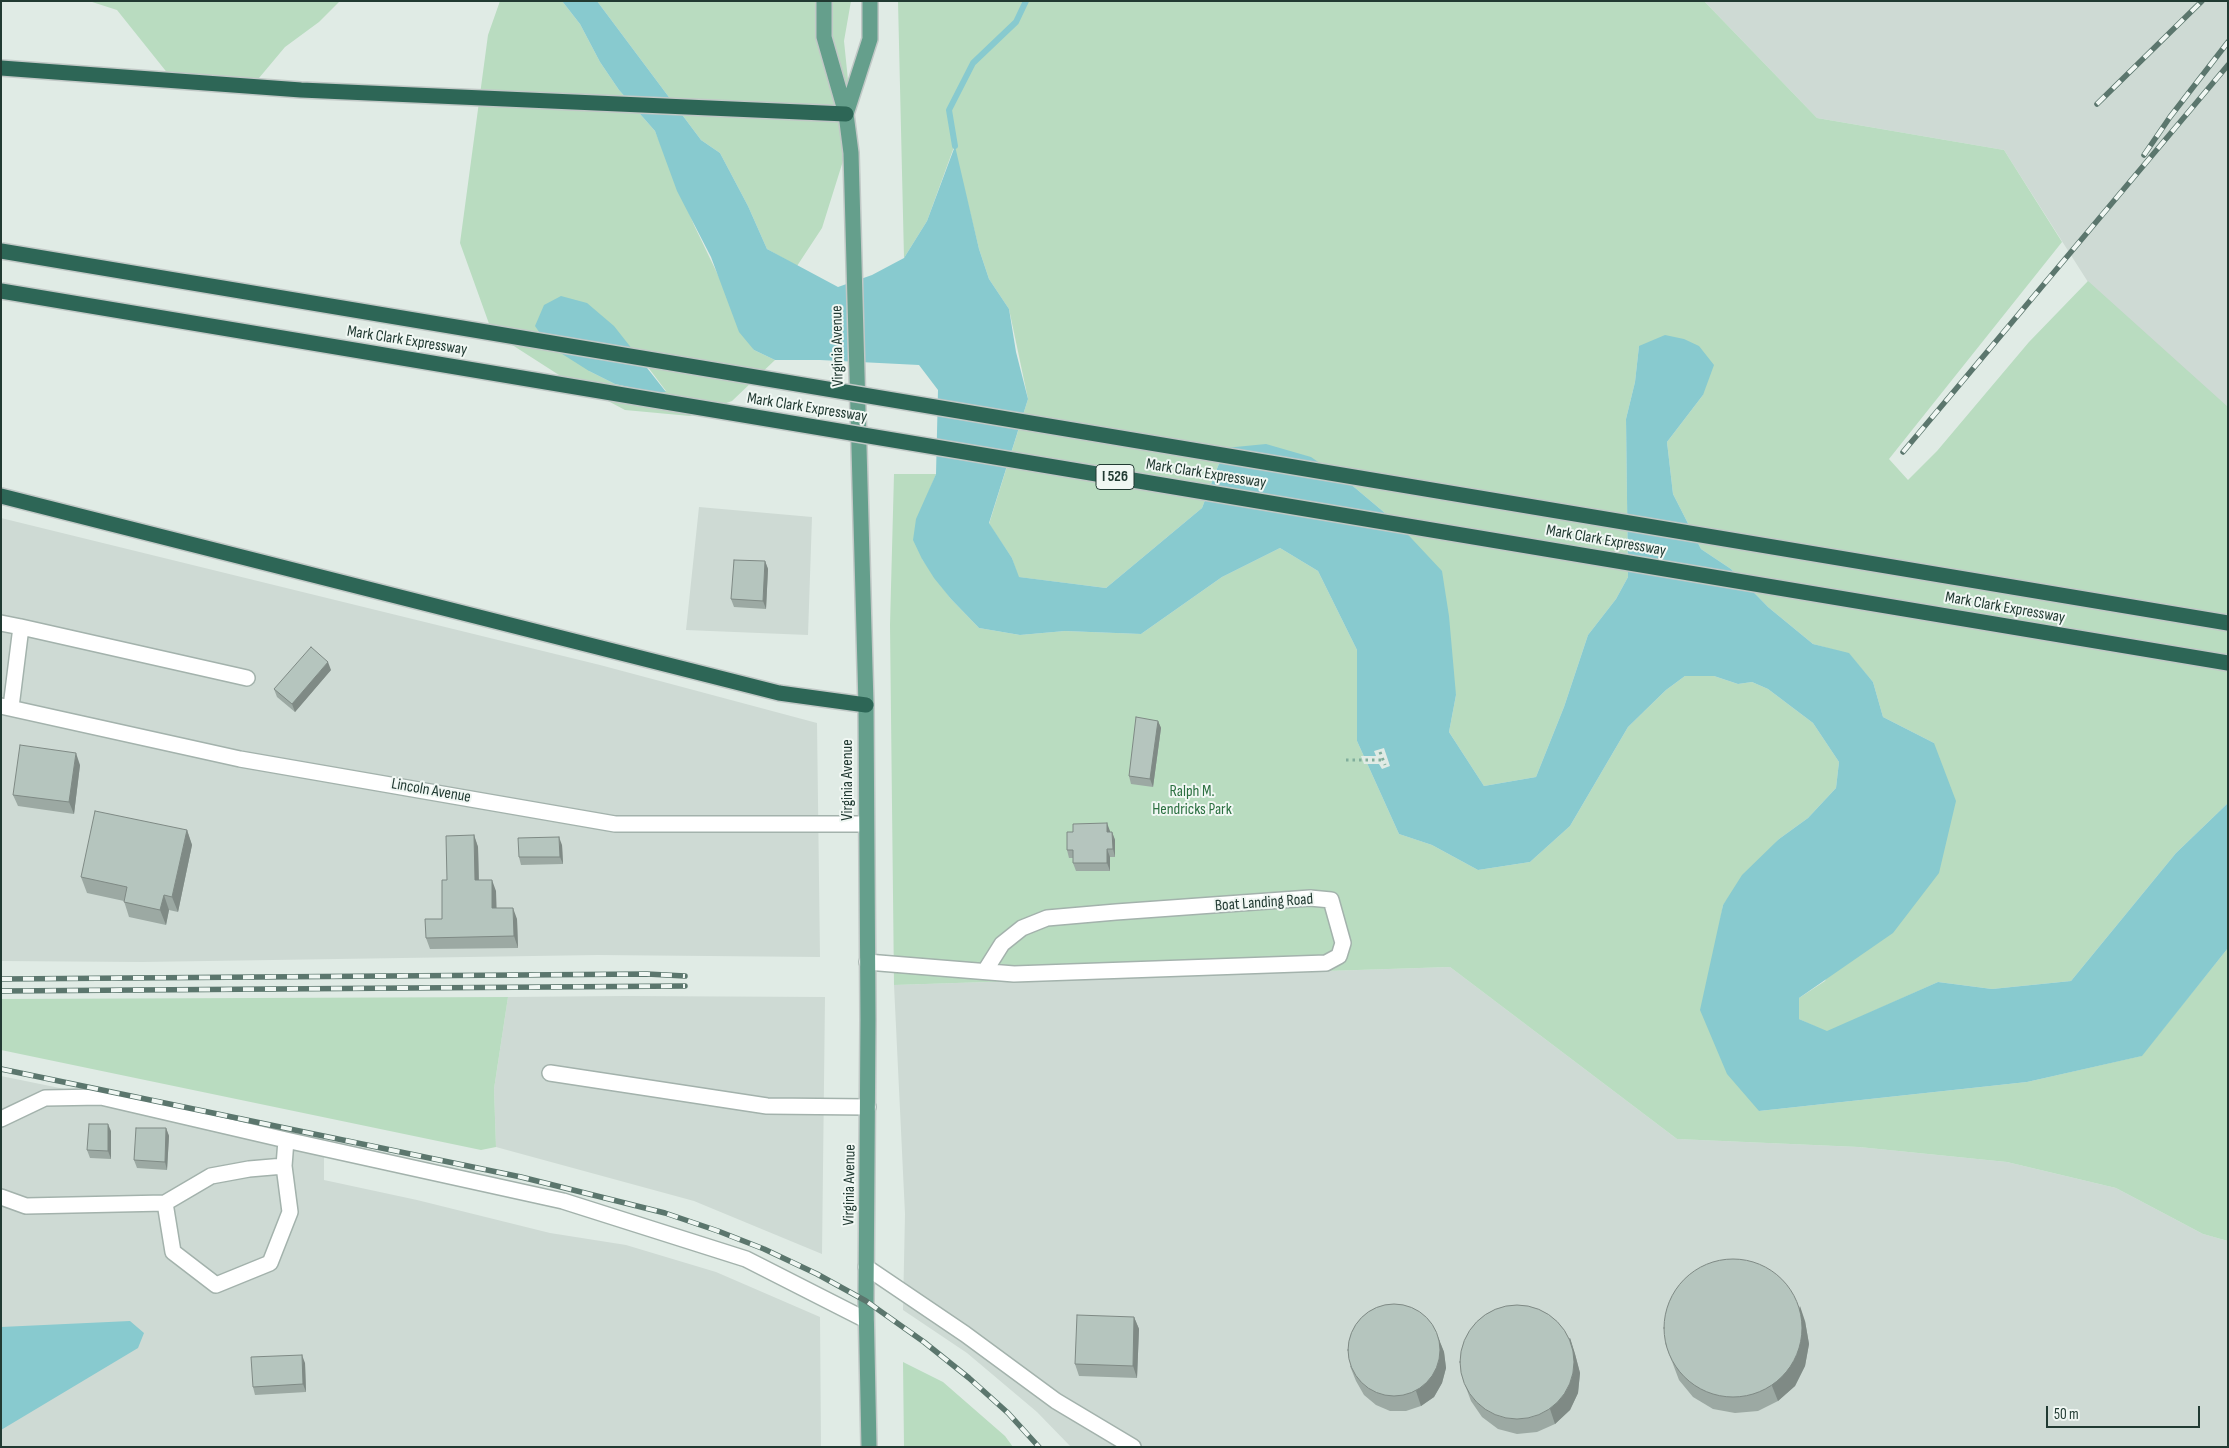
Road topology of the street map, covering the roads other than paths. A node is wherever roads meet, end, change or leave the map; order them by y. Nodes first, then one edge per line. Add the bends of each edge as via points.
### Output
1 (824, 1) edge
2 (870, 1) edge
3 (1, 68) edge
4 (846, 114) junction
5 (1, 251) edge
6 (1, 290) edge
7 (1, 496) edge
8 (1, 623) edge
9 (2228, 623) edge
10 (21, 627) junction
11 (2228, 663) edge
12 (246, 678) dead end
13 (866, 705) junction
14 (6, 706) edge
15 (866, 824) junction
16 (868, 962) junction
17 (984, 971) junction
18 (550, 1073) dead end
19 (868, 1107) junction
20 (1, 1119) edge
21 (286, 1140) junction
22 (284, 1166) junction
23 (1, 1198) edge
24 (165, 1203) junction
25 (866, 1267) junction
26 (866, 1320) junction
27 (869, 1447) edge
28 (1133, 1447) edge

1 - 4 main road, Virginia Avenue via 824,38
2 - 4 main road, Virginia Avenue via 870,39
3 - 4 highway via 301,90
4 - 13 main road, Virginia Avenue, bridge via 851,153
5 - 9 highway, Mark Clark Expressway / I 526, bridge
6 - 11 highway, Mark Clark Expressway / I 526, bridge
7 - 13 highway via 779,693
8 - 10 street
10 - 12 street
10 - 14 street
13 - 15 main road, Virginia Avenue
14 - 15 street, Lincoln Avenue via 240,759 615,824
15 - 16 main road, Virginia Avenue
16 - 17 street, Boat Landing Road
16 - 19 main road, Virginia Avenue
17 - 17 street, Boat Landing Road via 1014,974 1326,963 1339,956 1344,942 1331,900 1310,898 1106,913 1047,918 1022,928 1002,944
18 - 19 street via 767,1106
19 - 25 main road, Virginia Avenue
20 - 21 street via 46,1098 101,1097
21 - 22 street
21 - 26 street via 563,1201 746,1259
22 - 24 street via 249,1168 211,1176
22 - 24 street via 290,1212 270,1263 216,1285 173,1252
23 - 24 street via 26,1206
25 - 26 main road, Virginia Avenue
25 - 28 street via 1056,1401
26 - 27 main road, Virginia Avenue

